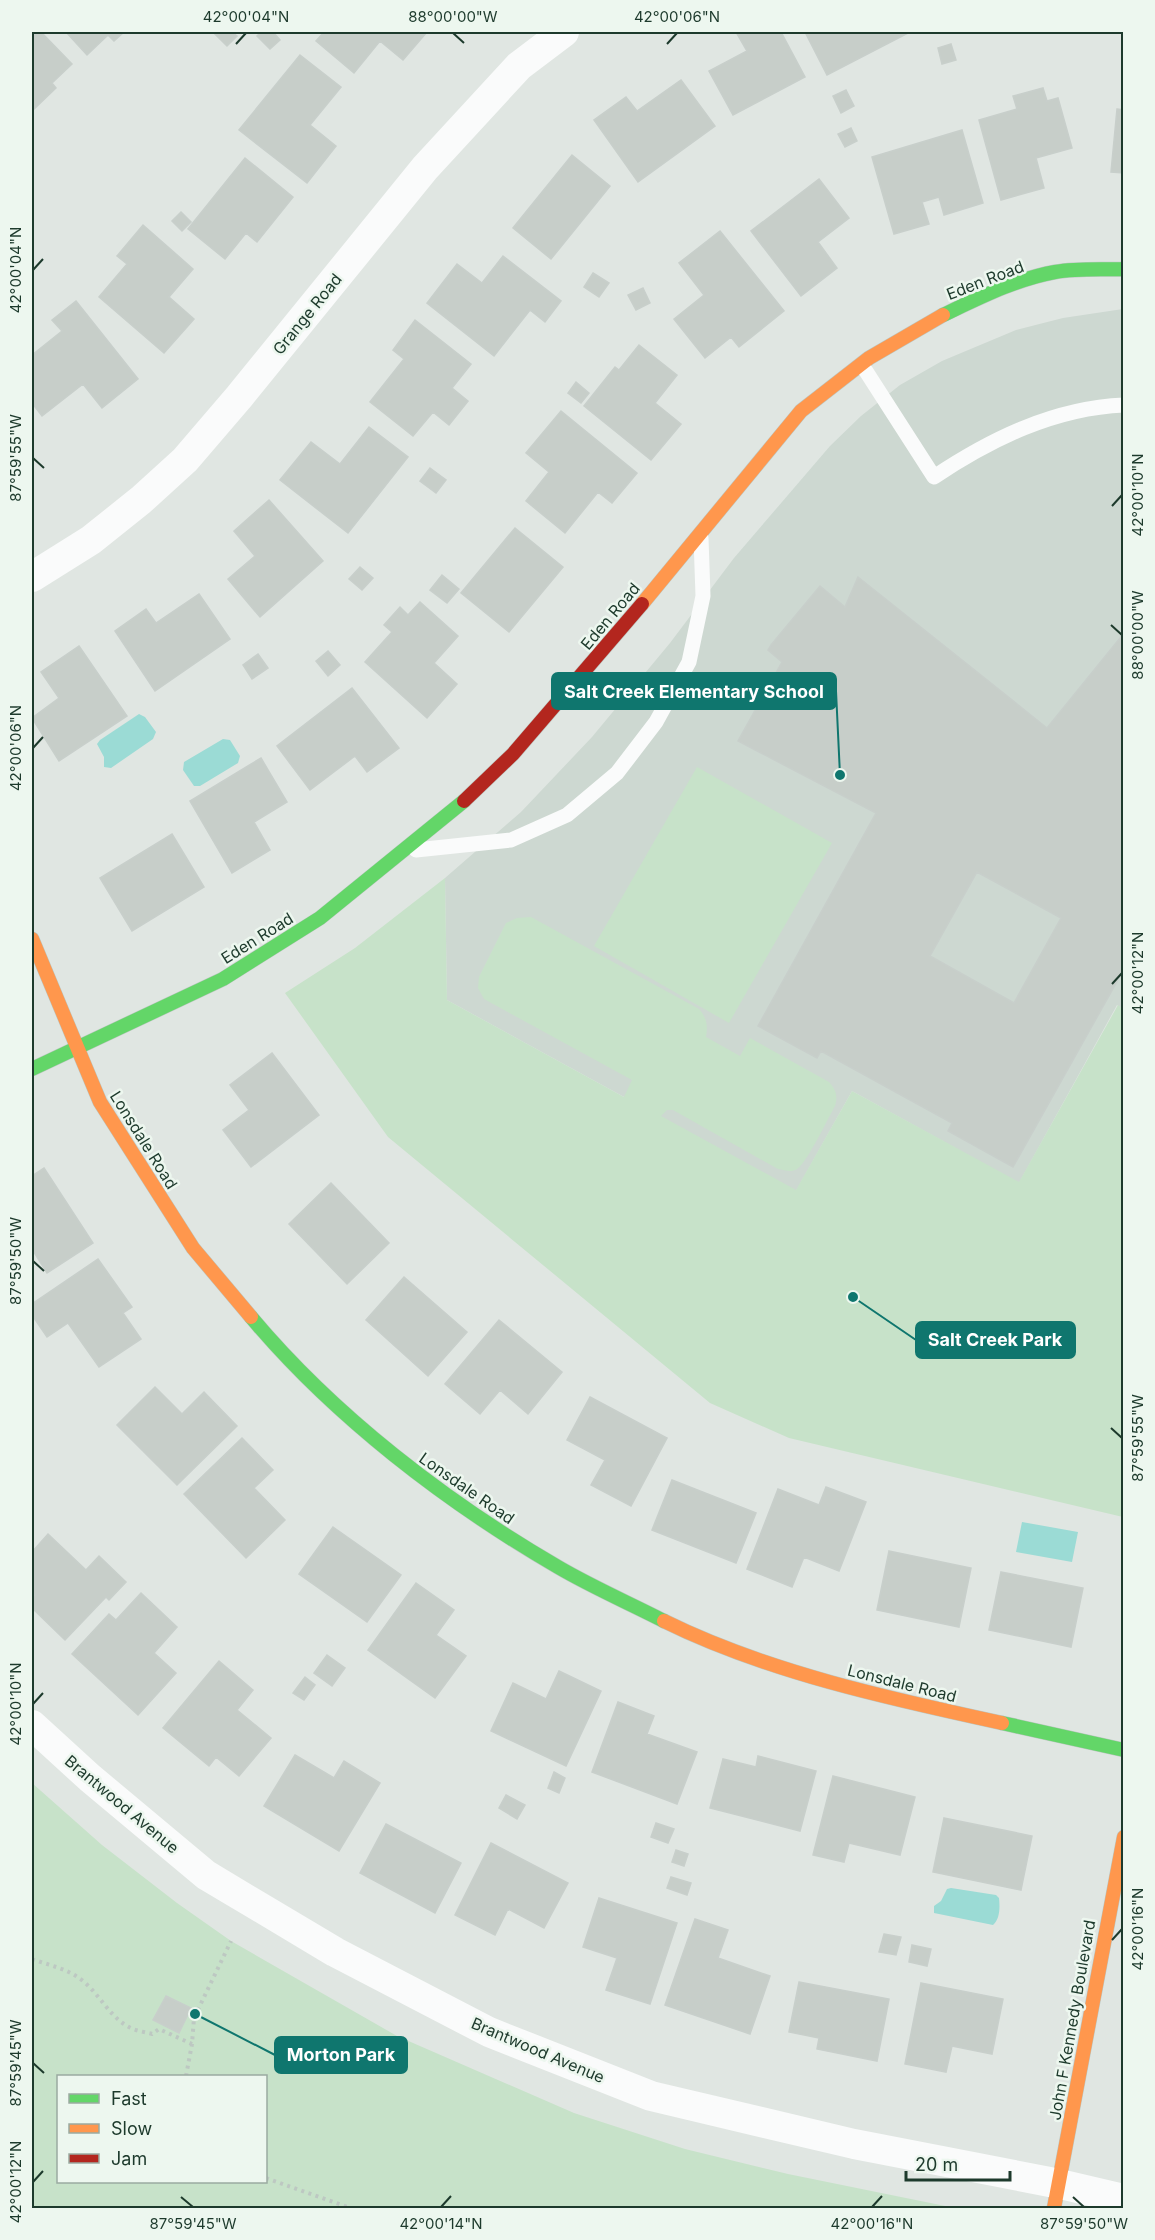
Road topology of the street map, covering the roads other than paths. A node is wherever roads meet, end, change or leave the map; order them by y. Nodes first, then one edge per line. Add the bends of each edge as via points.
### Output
1 (564, 32) edge
2 (1124, 269) edge
3 (862, 365) junction
4 (1124, 405) edge
5 (701, 532) junction
6 (32, 577) edge
7 (404, 851) junction
8 (32, 939) edge
9 (78, 1048) junction
10 (32, 1070) edge
11 (32, 1725) edge
12 (1124, 1750) edge
13 (1124, 1837) edge
14 (1057, 2196) edge
15 (1124, 2199) edge

1 - 6 street, Grange Road via 519,66 425,168 185,459 91,540
2 - 3 street, Eden Road via 1055,272 1009,286 953,308 896,339
3 - 4 lane via 934,477 1003,436 1079,411
3 - 5 street, Eden Road via 801,411
5 - 7 street, Eden Road via 513,754 452,813
5 - 7 lane via 703,596 689,662 656,722 617,773 567,815 511,840
7 - 9 street, Eden Road via 320,918 223,979
8 - 9 street, Lonsdale Road
9 - 10 street, Eden Road
9 - 12 street, Lonsdale Road via 100,1102 216,1278 276,1346 350,1417 396,1457 486,1523 559,1568 646,1614 764,1662 914,1704
11 - 14 street, Brantwood Avenue via 206,1875 335,1952 489,2032 651,2096
13 - 14 street, John F Kennedy Boulevard
14 - 15 street, Brantwood Avenue

